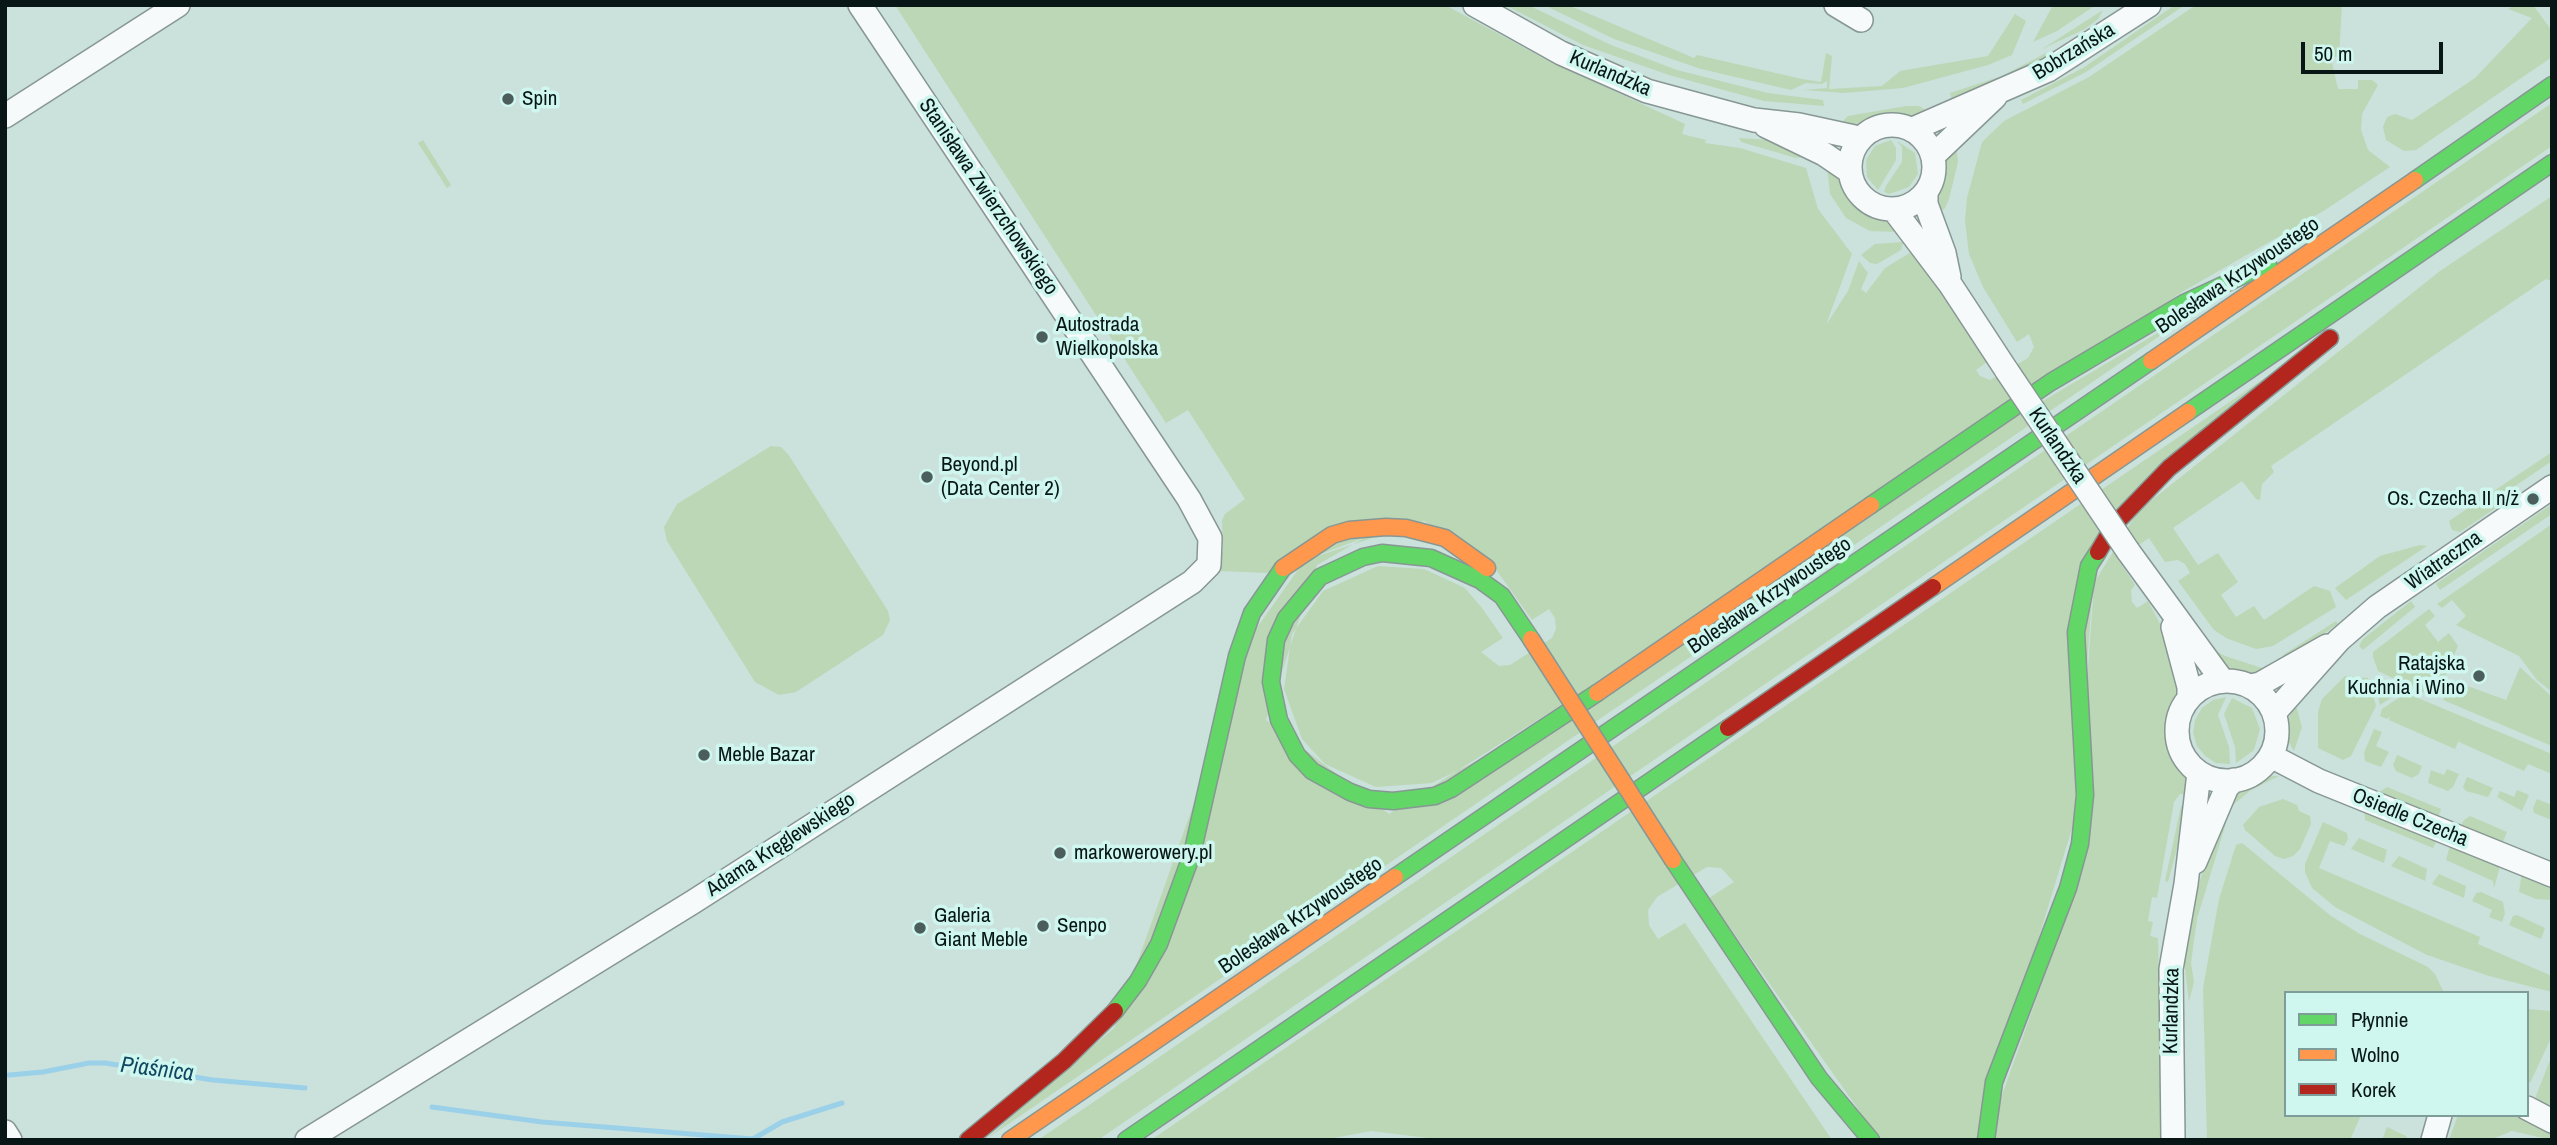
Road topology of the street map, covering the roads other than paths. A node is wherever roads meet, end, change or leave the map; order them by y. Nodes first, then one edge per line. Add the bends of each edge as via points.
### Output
1 (178, 5) edge
2 (860, 5) edge
3 (1475, 5) edge
4 (1836, 5) edge
5 (2137, 9) edge
6 (1861, 19) dead end
7 (2552, 85) edge
8 (1997, 94) junction
9 (5, 116) edge
10 (1754, 120) junction
11 (1913, 129) junction
12 (1858, 138) junction
13 (1934, 155) junction
14 (2552, 163) edge
15 (1849, 171) junction
16 (1926, 194) junction
17 (1894, 210) junction
18 (2313, 251) junction
19 (2399, 270) junction
20 (1950, 284) junction
21 (2552, 487) edge
22 (1207, 530) joint
23 (1510, 606) junction
24 (2166, 607) junction
25 (2339, 640) junction
26 (2222, 680) junction
27 (2251, 686) junction
28 (2189, 697) junction
29 (2274, 713) junction
30 (2271, 756) junction
31 (2199, 773) junction
32 (2234, 780) junction
33 (2552, 874) edge
34 (2186, 884) junction
35 (1819, 1078) junction
36 (2529, 1109) edge
37 (2439, 1117) edge
38 (2552, 1121) edge
39 (5, 1132) edge
40 (311, 1138) edge
41 (10, 1140) edge
42 (968, 1140) edge
43 (1010, 1140) edge
44 (1126, 1140) edge
45 (1850, 1140) edge
46 (1871, 1140) edge
47 (1986, 1140) edge
48 (2174, 1140) edge
49 (2433, 1140) edge

1 - 9 street
2 - 22 street, Stanisława Zwierzchowskiego
3 - 10 street, Kurlandzka via 1603,73 1647,91
4 - 6 street
5 - 8 street, Bobrzańska via 2068,59
7 - 18 main road, Bolesława Krzywoustego
8 - 11 street, Bobrzańska
8 - 13 street, Bobrzańska
10 - 12 street, Kurlandzka
10 - 15 street, Kurlandzka
11 - 12 street via 1883,126
11 - 13 street
12 - 15 street
13 - 16 street via 1935,168
14 - 19 main road
15 - 17 street via 1853,187 1863,198
16 - 17 street via 1912,205
16 - 20 street, Kurlandzka
17 - 20 street, Kurlandzka
18 - 23 main road via 2255,270 2186,302 2105,348 1460,784 1418,799 1369,799 1332,784 1297,755 1279,720 1271,682 1273,661 1286,618 1320,577 1363,557 1408,554 1431,558 1480,580
18 - 43 main road, Bolesława Krzywoustego
19 - 44 main road
19 - 47 main road via 2371,305 2169,467 2114,525 2089,566 2076,632 2085,795 2080,844 2068,888 1994,1082
20 - 24 street, Kurlandzka, bridge
21 - 25 street, Wiatraczna via 2377,607
22 - 40 street, Adama Kręglewskiego via 1212,546 1209,565 1192,582 618,949
23 - 35 main road, bridge via 1695,895
23 - 42 main road via 1485,566 1445,538 1406,528 1369,527 1332,535 1279,571 1252,613 1237,656 1192,854 1159,944 1112,1015
24 - 26 street, Kurlandzka
24 - 28 street, Kurlandzka
25 - 27 street, Wiatraczna
25 - 29 street, Wiatraczna
26 - 27 street
26 - 28 street via 2204,685
27 - 29 street
28 - 31 street via 2177,723 2177,737 2185,757
29 - 30 street via 2277,735
30 - 32 street via 2249,776
30 - 33 street, Osiedle Czecha via 2319,781
31 - 32 street via 2216,780
31 - 34 street, Kurlandzka
32 - 34 street, Kurlandzka
34 - 48 street, Kurlandzka via 2171,980
35 - 45 main road
35 - 46 main road
36 - 38 street
37 - 49 street
39 - 41 street

